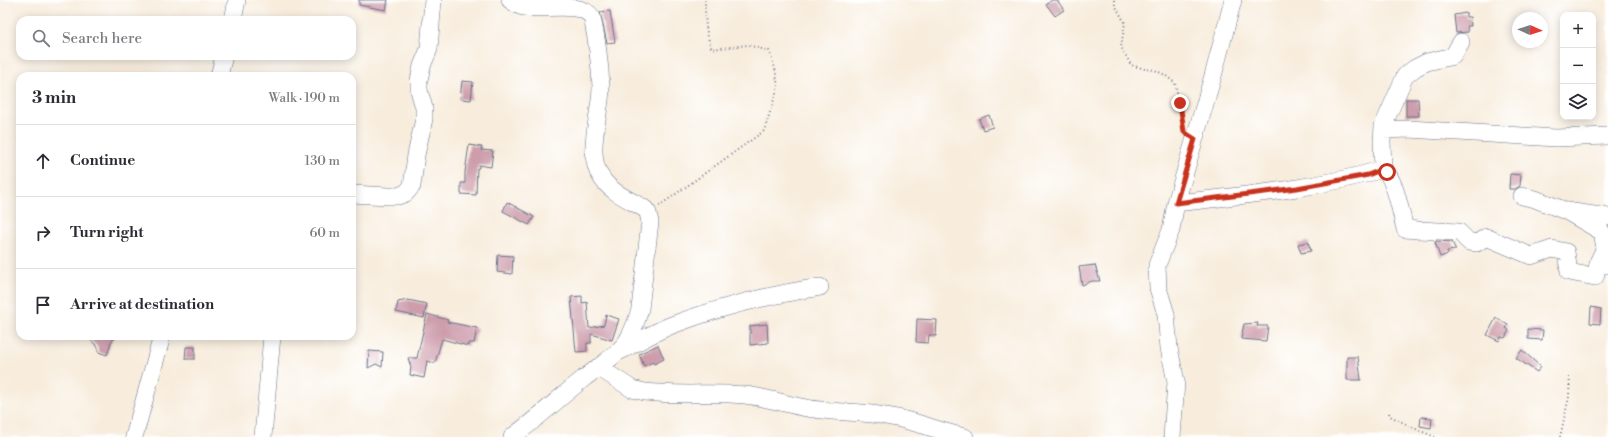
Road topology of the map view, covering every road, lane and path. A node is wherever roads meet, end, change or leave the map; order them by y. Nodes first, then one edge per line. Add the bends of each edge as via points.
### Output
1 (237, 0) edge
2 (433, 0) edge
3 (510, 0) edge
4 (705, 0) edge
5 (1114, 0) edge
6 (1233, 0) edge
7 (234, 16) edge
8 (1461, 42) dead end
9 (223, 60) edge
10 (220, 72) edge
11 (1383, 130) junction
12 (1608, 136) edge
13 (1195, 139) junction
14 (1383, 169) junction
15 (356, 194) edge
16 (1522, 196) dead end
17 (1176, 203) junction
18 (1566, 211) junction
19 (648, 213) junction
20 (1608, 217) edge
21 (1603, 262) edge
22 (820, 286) dead end
23 (161, 340) edge
24 (272, 340) edge
25 (616, 353) junction
26 (598, 367) junction
27 (1570, 374) dead end
28 (1389, 413) dead end
29 (134, 437) edge
30 (263, 437) edge
31 (512, 437) edge
32 (965, 437) edge
33 (1172, 437) edge
34 (1434, 437) edge
35 (1560, 437) edge

1 - 7 street
2 - 15 street via 429,49 419,80 424,118 412,186 406,193 398,196
3 - 19 street via 524,8 581,6 589,12 599,57 601,88 594,146 595,164 601,178 607,184
4 - 19 path via 705,19 712,49 748,45 769,50 778,87 764,131
5 - 13 path via 1125,23 1121,47 1131,65 1145,70 1155,70 1175,83 1184,132
6 - 13 street
8 - 11 street via 1453,56 1427,62 1405,76
9 - 10 street
11 - 12 street via 1409,129 1556,138
11 - 14 street
13 - 17 street
14 - 17 street via 1368,175 1297,188
14 - 21 street via 1387,172 1397,198 1405,229 1459,232 1469,242 1477,243 1486,238 1531,256 1552,249 1566,252 1569,272 1595,277
16 - 18 street via 1535,198
17 - 33 street via 1171,230 1157,265 1158,288 1166,314 1176,382
18 - 20 street
18 - 21 street via 1602,232 1605,248
19 - 25 street via 650,236 640,309 627,342
22 - 25 street via 759,298 717,310 671,326
23 - 29 street
24 - 30 street
25 - 26 street
26 - 31 street
26 - 32 street via 632,388 645,392 744,395 800,407 884,416
27 - 35 path via 1569,397
28 - 34 path via 1390,416

